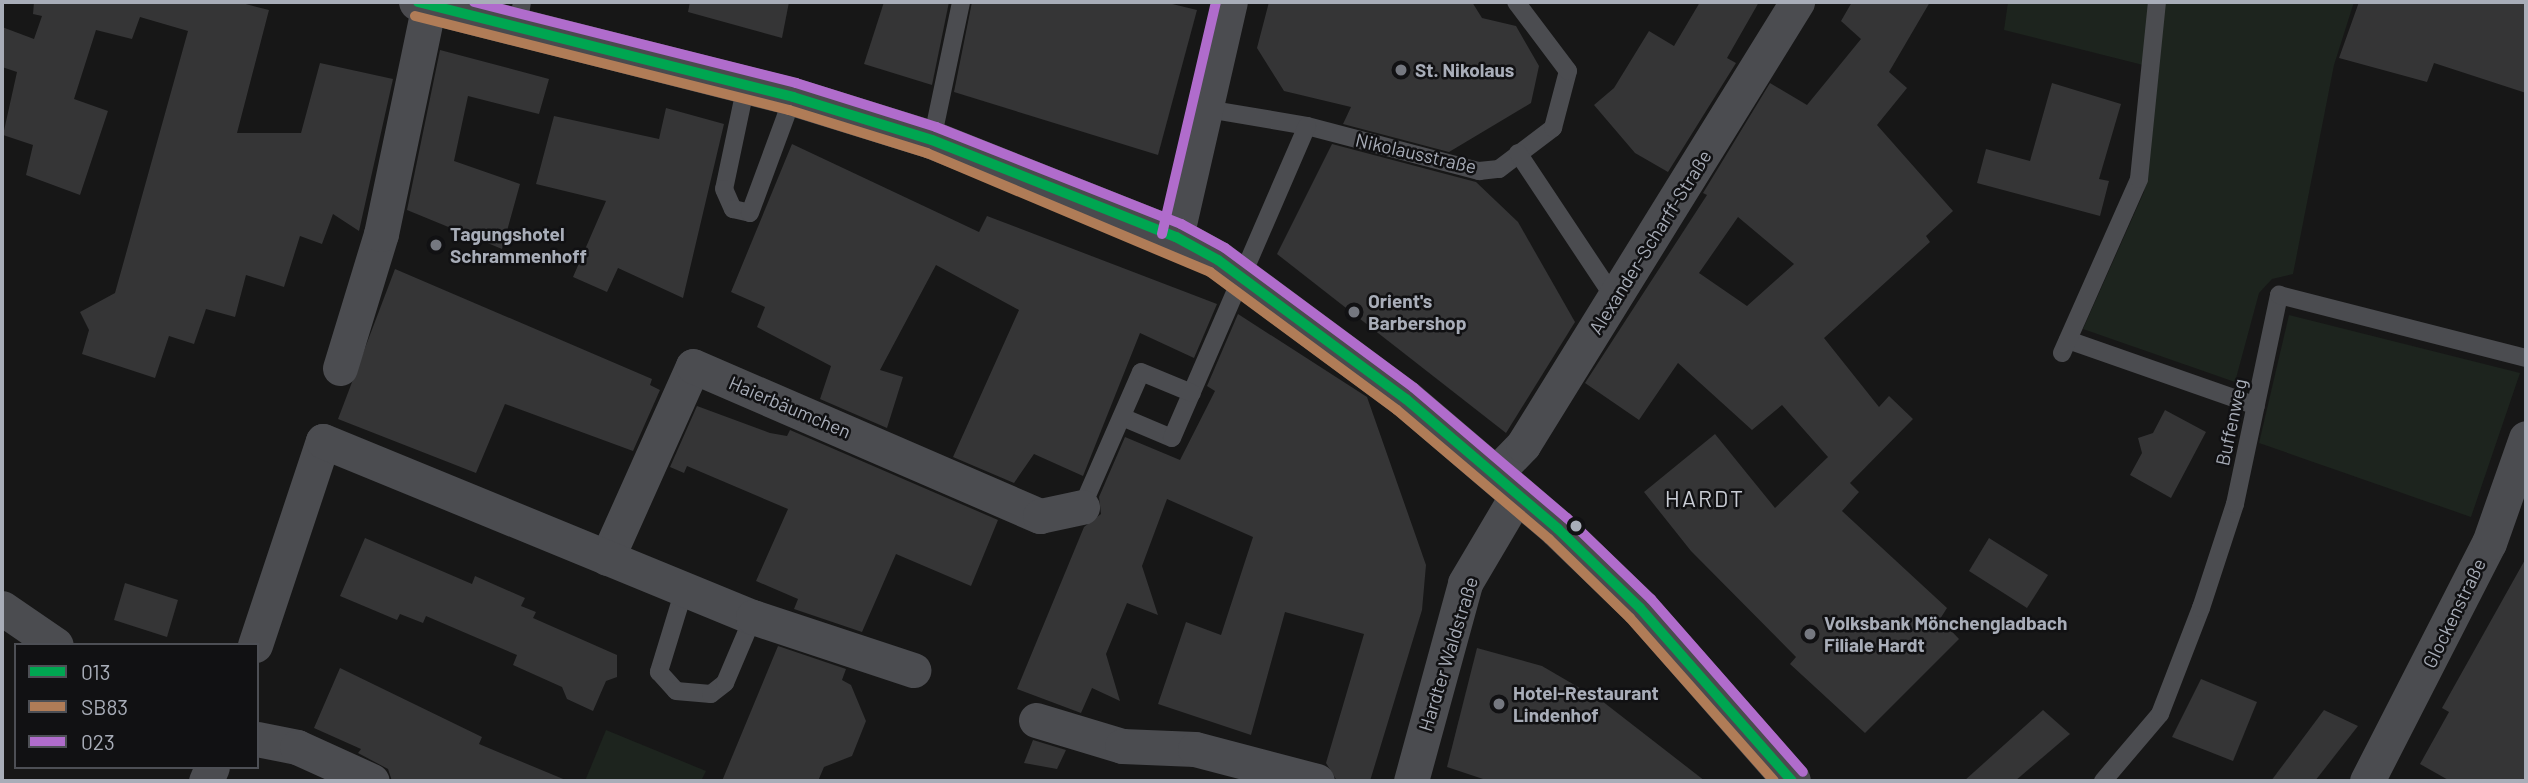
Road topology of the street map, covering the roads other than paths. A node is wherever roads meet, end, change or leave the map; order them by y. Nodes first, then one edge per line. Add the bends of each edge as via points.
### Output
1 (961, 2) edge
2 (1230, 2) edge
3 (1516, 2) edge
4 (1797, 2) edge
5 (2157, 2) edge
6 (423, 3) edge
7 (520, 15) edge
8 (746, 85) junction
9 (793, 97) junction
10 (1207, 109) junction
11 (1307, 126) junction
12 (932, 140) junction
13 (1518, 153) junction
14 (1176, 237) junction
15 (1244, 276) junction
16 (1615, 299) junction
17 (2526, 358) edge
18 (340, 368) dead end
19 (1192, 393) junction
20 (2256, 406) junction
21 (1122, 417) junction
22 (2526, 438) edge
23 (1506, 485) junction
24 (1082, 507) joint
25 (607, 558) junction
26 (684, 590) junction
27 (2, 608) edge
28 (752, 617) junction
29 (54, 643) edge
30 (256, 643) edge
31 (913, 670) dead end
32 (1036, 720) dead end
33 (259, 739) edge
34 (372, 781) edge
35 (1317, 781) edge
36 (1411, 781) edge
37 (1792, 781) edge
38 (2103, 781) edge
39 (2367, 781) edge

1 - 12 lane
2 - 10 street
3 - 13 lane, Nikolausstraße via 1568,71 1553,128
4 - 16 street, Alexander-Scharff-Straße
5 - 20 lane via 2139,179 2065,347
6 - 7 main road
6 - 18 street via 381,234
7 - 8 main road
8 - 9 main road
8 - 9 lane via 724,188 733,209 750,214
9 - 12 main road
10 - 11 lane, Nikolausstraße
10 - 14 street
11 - 13 lane, Nikolausstraße via 1479,171 1500,169
11 - 15 lane
12 - 14 main road
13 - 16 lane
14 - 15 main road
15 - 19 lane
15 - 23 main road
16 - 23 street, Alexander-Scharff-Straße via 1522,445
17 - 20 lane, Buffenweg via 2278,295
19 - 21 lane via 1172,438
19 - 21 lane via 1141,372
20 - 38 lane, Buffenweg via 2235,505 2160,714
21 - 24 lane
22 - 39 street, Glockenstraße via 2489,542
23 - 36 street, Hardter Waldstraße via 1465,583
23 - 37 main road via 1640,608
24 - 25 street, Haierbäumchen via 1040,516 694,366
25 - 26 street
25 - 30 street via 323,441
26 - 28 street
26 - 28 lane via 659,673 676,691 711,694 725,683
27 - 29 street
28 - 31 street
32 - 35 street via 1122,747 1195,749
33 - 34 street via 297,747

